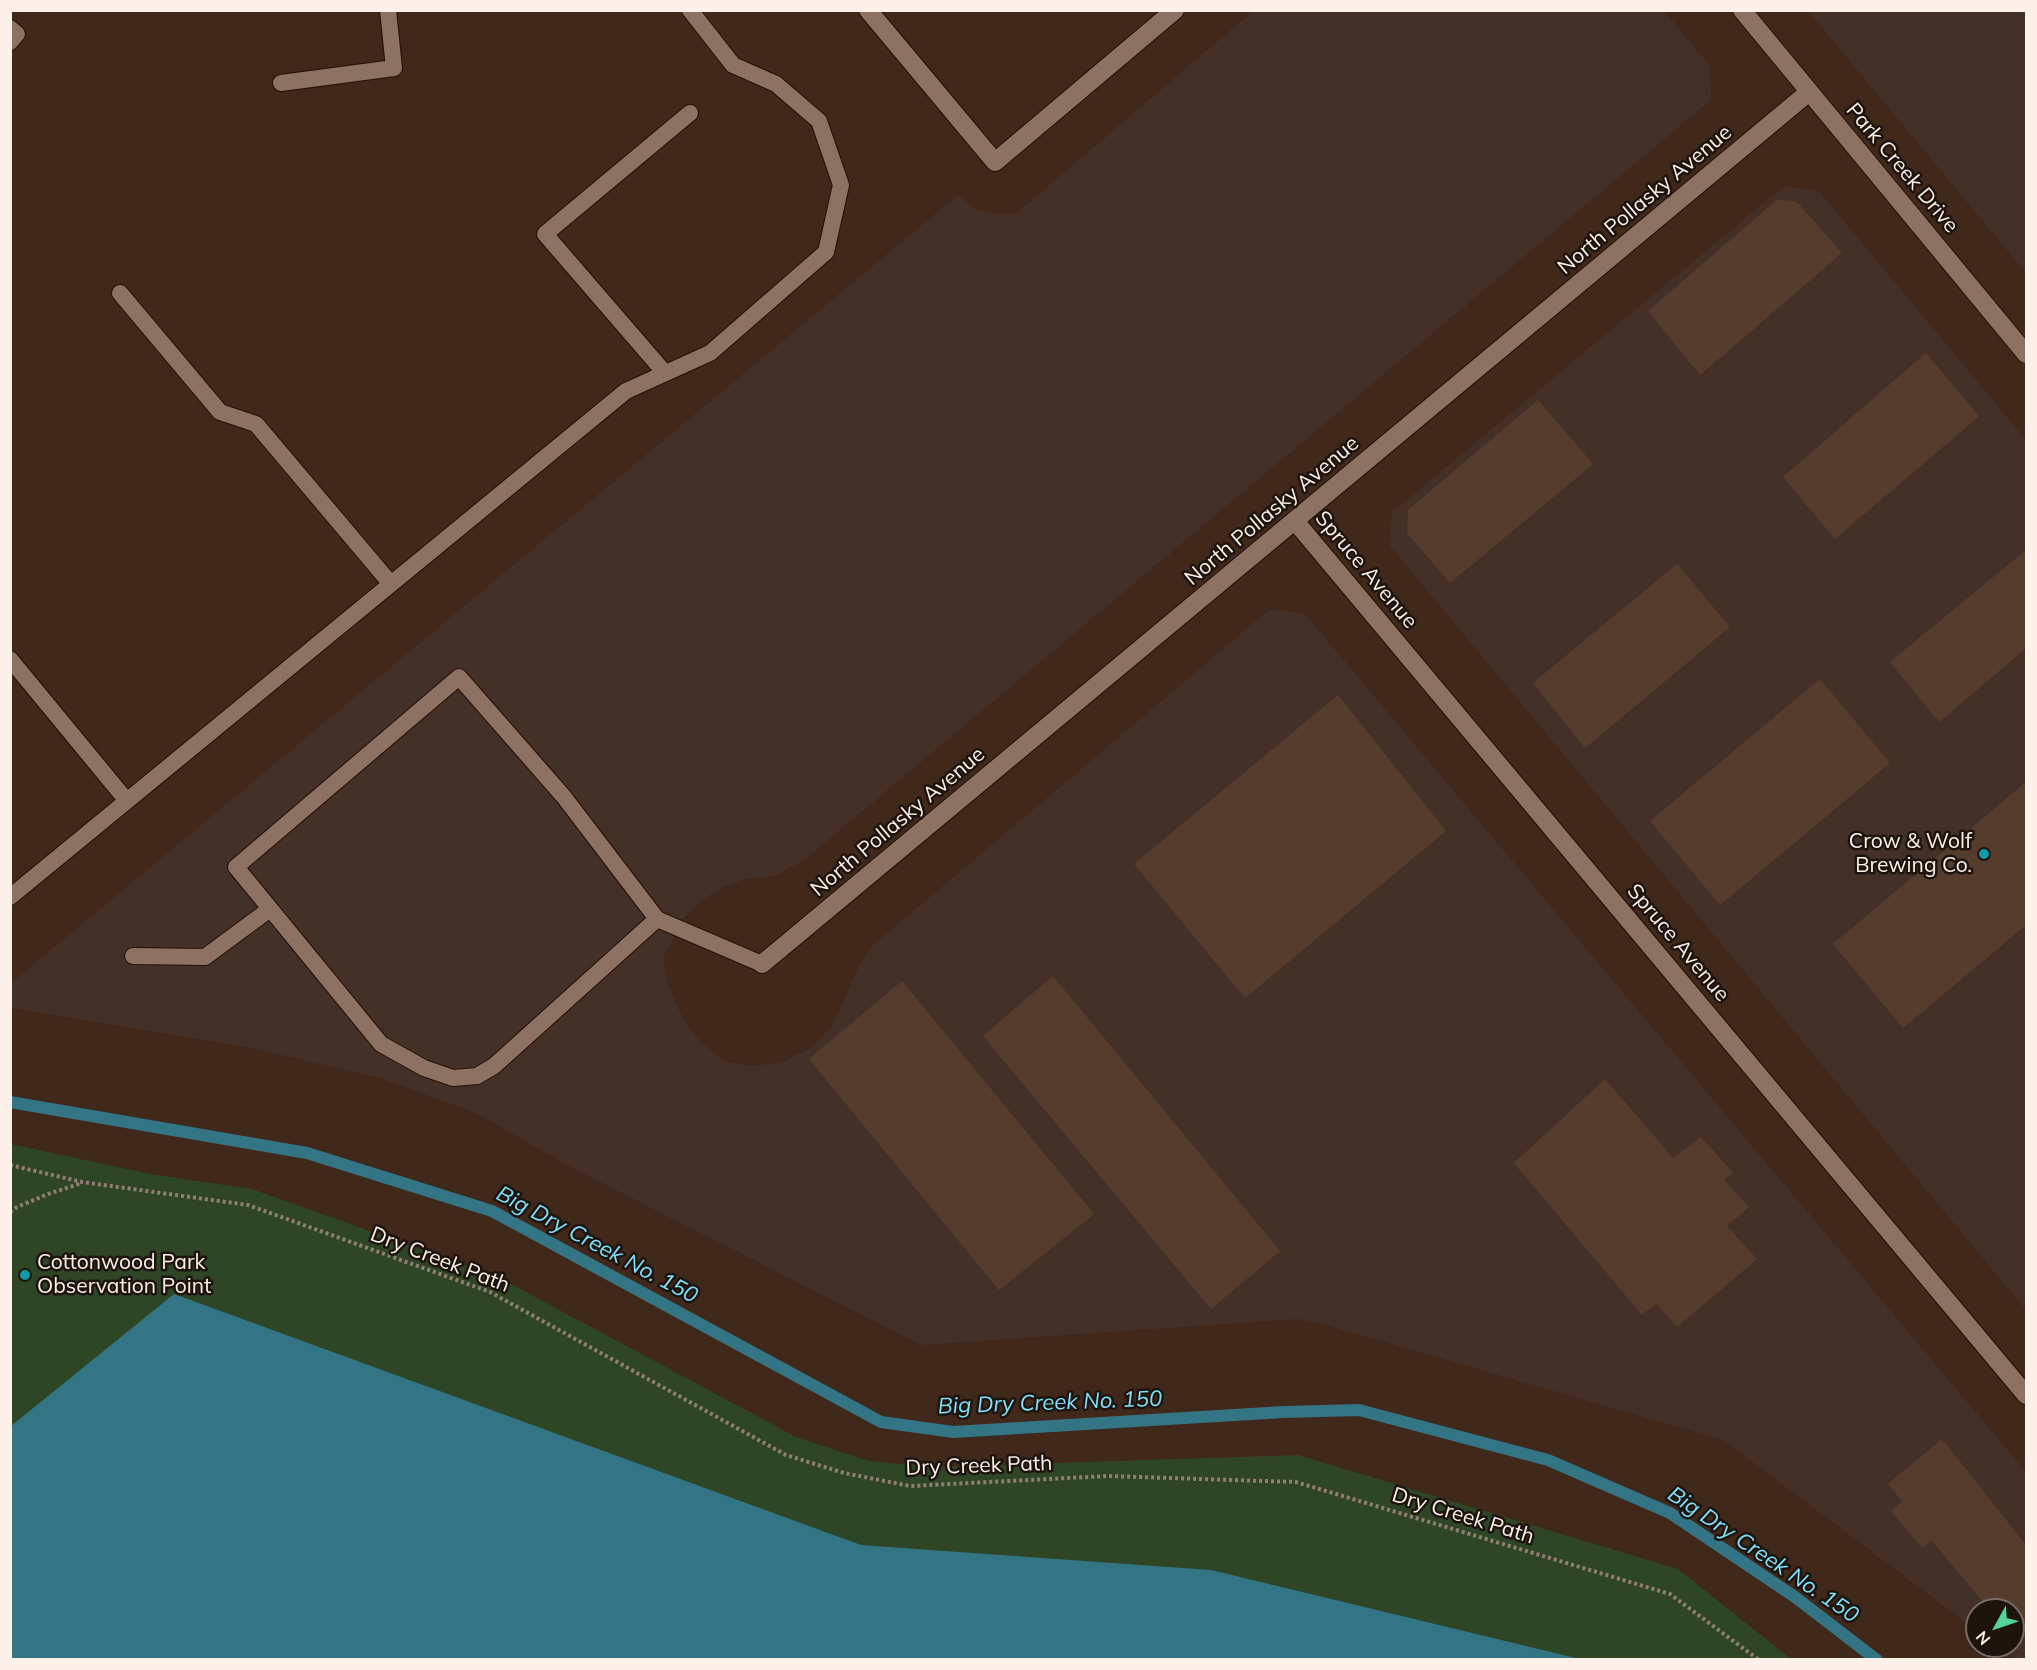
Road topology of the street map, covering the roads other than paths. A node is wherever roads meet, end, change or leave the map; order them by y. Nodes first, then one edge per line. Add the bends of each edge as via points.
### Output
1 (388, 10) edge
2 (690, 10) edge
3 (868, 10) edge
4 (1175, 10) edge
5 (1742, 10) edge
6 (10, 28) edge
7 (10, 42) edge
8 (281, 83) dead end
9 (1809, 92) junction
10 (690, 113) dead end
11 (120, 293) dead end
12 (2026, 354) edge
13 (665, 373) junction
14 (1295, 521) junction
15 (391, 584) junction
16 (10, 660) edge
17 (127, 801) junction
18 (10, 897) edge
19 (270, 909) junction
20 (657, 919) junction
21 (133, 956) dead end
22 (762, 964) joint
23 (2026, 1395) edge

1 - 8 lane via 394,68
2 - 13 lane via 733,65 776,84 819,121 841,185 826,252 710,353
3 - 4 street via 995,162
5 - 9 street, Park Creek Drive
6 - 7 lane via 17,34
9 - 12 street, Park Creek Drive
9 - 14 street, North Pollasky Avenue
10 - 13 lane via 545,234
11 - 15 lane via 220,411 256,424
13 - 15 lane via 626,391
14 - 22 street, North Pollasky Avenue
14 - 23 street, Spruce Avenue
15 - 17 lane
16 - 17 lane
17 - 18 lane
19 - 20 lane via 381,1044 424,1068 453,1078 477,1076 494,1066
19 - 20 lane via 236,867 459,677 564,797
19 - 21 lane via 205,957
20 - 22 lane

